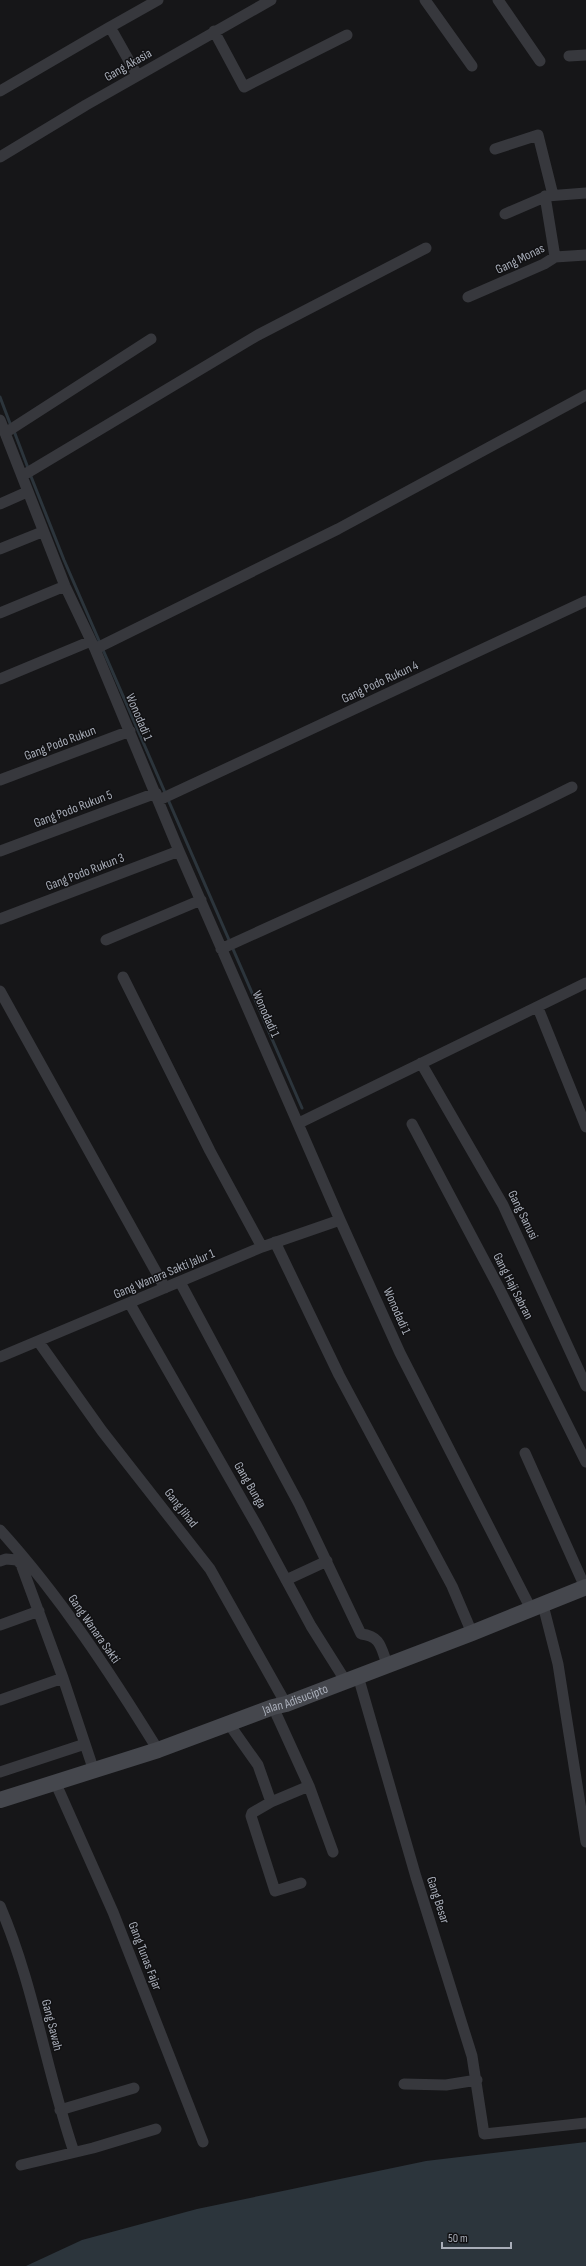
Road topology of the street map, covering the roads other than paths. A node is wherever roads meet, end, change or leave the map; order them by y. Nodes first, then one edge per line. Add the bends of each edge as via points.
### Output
1 (158, 0) edge
2 (271, 0) edge
3 (425, 0) edge
4 (498, 0) edge
5 (110, 27) junction
6 (214, 31) junction
7 (347, 35) dead end
8 (586, 55) edge
9 (569, 56) dead end
10 (540, 61) dead end
11 (472, 66) dead end
12 (137, 75) junction
13 (0, 91) edge
14 (495, 149) dead end
15 (0, 157) edge
16 (586, 193) edge
17 (549, 196) junction
18 (505, 214) dead end
19 (426, 248) dead end
20 (586, 255) edge
21 (555, 257) junction
22 (468, 297) dead end
23 (151, 339) dead end
24 (586, 395) edge
25 (0, 420) edge
26 (9, 430) junction
27 (23, 476) junction
28 (28, 492) junction
29 (0, 504) edge
30 (42, 532) junction
31 (0, 549) edge
32 (64, 586) junction
33 (586, 601) edge
34 (0, 613) edge
35 (94, 646) junction
36 (0, 680) edge
37 (130, 731) junction
38 (0, 780) edge
39 (572, 787) dead end
40 (158, 798) junction
41 (0, 851) edge
42 (179, 851) junction
43 (201, 900) junction
44 (0, 919) edge
45 (106, 940) dead end
46 (222, 949) junction
47 (123, 977) dead end
48 (586, 983) edge
49 (0, 991) edge
50 (538, 1008) junction
51 (421, 1063) junction
52 (299, 1123) junction
53 (412, 1124) dead end
54 (586, 1127) edge
55 (340, 1220) junction
56 (275, 1242) junction
57 (262, 1247) junction
58 (180, 1282) junction
59 (165, 1288) junction
60 (130, 1304) junction
61 (38, 1341) junction
62 (0, 1357) edge
63 (586, 1386) edge
64 (525, 1453) dead end
65 (586, 1462) edge
66 (0, 1530) edge
67 (0, 1560) edge
68 (327, 1561) junction
69 (286, 1580) junction
70 (585, 1587) edge
71 (537, 1607) junction
72 (39, 1611) junction
73 (0, 1625) edge
74 (472, 1633) junction
75 (388, 1664) junction
76 (63, 1678) junction
77 (351, 1678) junction
78 (0, 1700) edge
79 (279, 1706) junction
80 (229, 1724) junction
81 (85, 1744) junction
82 (158, 1750) junction
83 (0, 1772) edge
84 (94, 1772) junction
85 (56, 1784) junction
86 (309, 1786) junction
87 (0, 1800) edge
88 (272, 1802) junction
89 (586, 1842) edge
90 (334, 1852) dead end
91 (301, 1883) dead end
92 (0, 1906) edge
93 (477, 2080) junction
94 (404, 2084) dead end
95 (134, 2088) dead end
96 (60, 2110) junction
97 (586, 2123) edge
98 (156, 2129) dead end
99 (203, 2142) dead end
100 (74, 2152) junction
101 (21, 2165) dead end

1 - 5 street
2 - 6 street, Gang Akasia
3 - 11 street
4 - 10 street
5 - 12 street
5 - 13 street
6 - 7 street via 244,87
6 - 12 street, Gang Akasia
8 - 9 street
12 - 15 street, Gang Akasia
14 - 17 street via 538,135
16 - 17 street
17 - 18 street
17 - 21 street
19 - 27 street via 258,335
20 - 21 street, Gang Monas
21 - 22 street, Gang Monas
23 - 26 street
24 - 35 street via 338,529 120,637
25 - 26 street, Wonodadi 1
26 - 27 street, Wonodadi 1
27 - 28 street, Wonodadi 1
28 - 29 street
28 - 30 street, Wonodadi 1
30 - 31 street
30 - 32 street, Wonodadi 1
32 - 34 street
32 - 35 street, Wonodadi 1
33 - 40 street, Gang Podo Rukun 4 via 185,788
35 - 36 street
35 - 37 street, Wonodadi 1
37 - 38 street, Gang Podo Rukun
37 - 40 street, Wonodadi 1
39 - 46 street via 483,832 388,872
40 - 41 street, Gang Podo Rukun 5
40 - 42 street, Wonodadi 1
42 - 43 street, Wonodadi 1
42 - 44 street, Gang Podo Rukun 3
43 - 45 street
43 - 46 street, Wonodadi 1
46 - 52 street, Wonodadi 1
47 - 57 street via 207,1145
48 - 50 street
49 - 59 street
50 - 51 street
50 - 54 street
51 - 52 street
51 - 63 street, Gang Sanusi via 503,1205
52 - 55 street, Wonodadi 1
53 - 65 street, Gang Haji Sabran via 499,1288
55 - 56 street, Gang Wanara Sakti Jalur 1
55 - 71 street, Wonodadi 1 via 400,1352
56 - 57 street, Gang Wanara Sakti Jalur 1
56 - 74 street via 340,1378 452,1586
57 - 58 street, Gang Wanara Sakti Jalur 1
58 - 59 street, Gang Wanara Sakti Jalur 1
58 - 68 street
59 - 60 street, Gang Wanara Sakti Jalur 1
60 - 61 street, Gang Wanara Sakti Jalur 1
60 - 69 street, Gang Bunga via 258,1526
61 - 62 street, Gang Wanara Sakti Jalur 1
61 - 79 street, Gang Jihad via 102,1431 210,1569
64 - 70 street
66 - 82 street, Gang Wanara Sakti via 25,1558 74,1624
67 - 72 street via 19,1561
68 - 69 street
68 - 75 street via 361,1634 373,1636 378,1640
69 - 77 street, Gang Bunga
70 - 71 main road, Jalan Adisucipto
71 - 74 main road, Jalan Adisucipto
71 - 89 street, Wonodadi 1 via 558,1664
72 - 73 street
72 - 76 street
74 - 75 main road, Jalan Adisucipto
75 - 77 main road, Jalan Adisucipto
76 - 78 street
76 - 81 street
77 - 79 main road, Jalan Adisucipto
77 - 93 street, Gang Besar via 408,1849 472,2056
79 - 80 main road, Jalan Adisucipto
79 - 86 street, Gang Jihad
80 - 82 main road, Jalan Adisucipto
80 - 88 street via 258,1765
81 - 83 street
81 - 84 street
82 - 84 main road, Jalan Adisucipto
84 - 85 main road, Jalan Adisucipto
85 - 87 main road, Jalan Adisucipto
85 - 99 street, Gang Tunas Fajar via 113,1912
86 - 88 street
86 - 90 street, Gang Jihad
88 - 91 street via 251,1816 275,1891
92 - 96 street, Gang Sawah via 25,1976
93 - 94 street via 446,2085
93 - 97 street, Gang Besar via 484,2135
95 - 96 street
96 - 100 street, Gang Sawah
98 - 100 street
100 - 101 street

